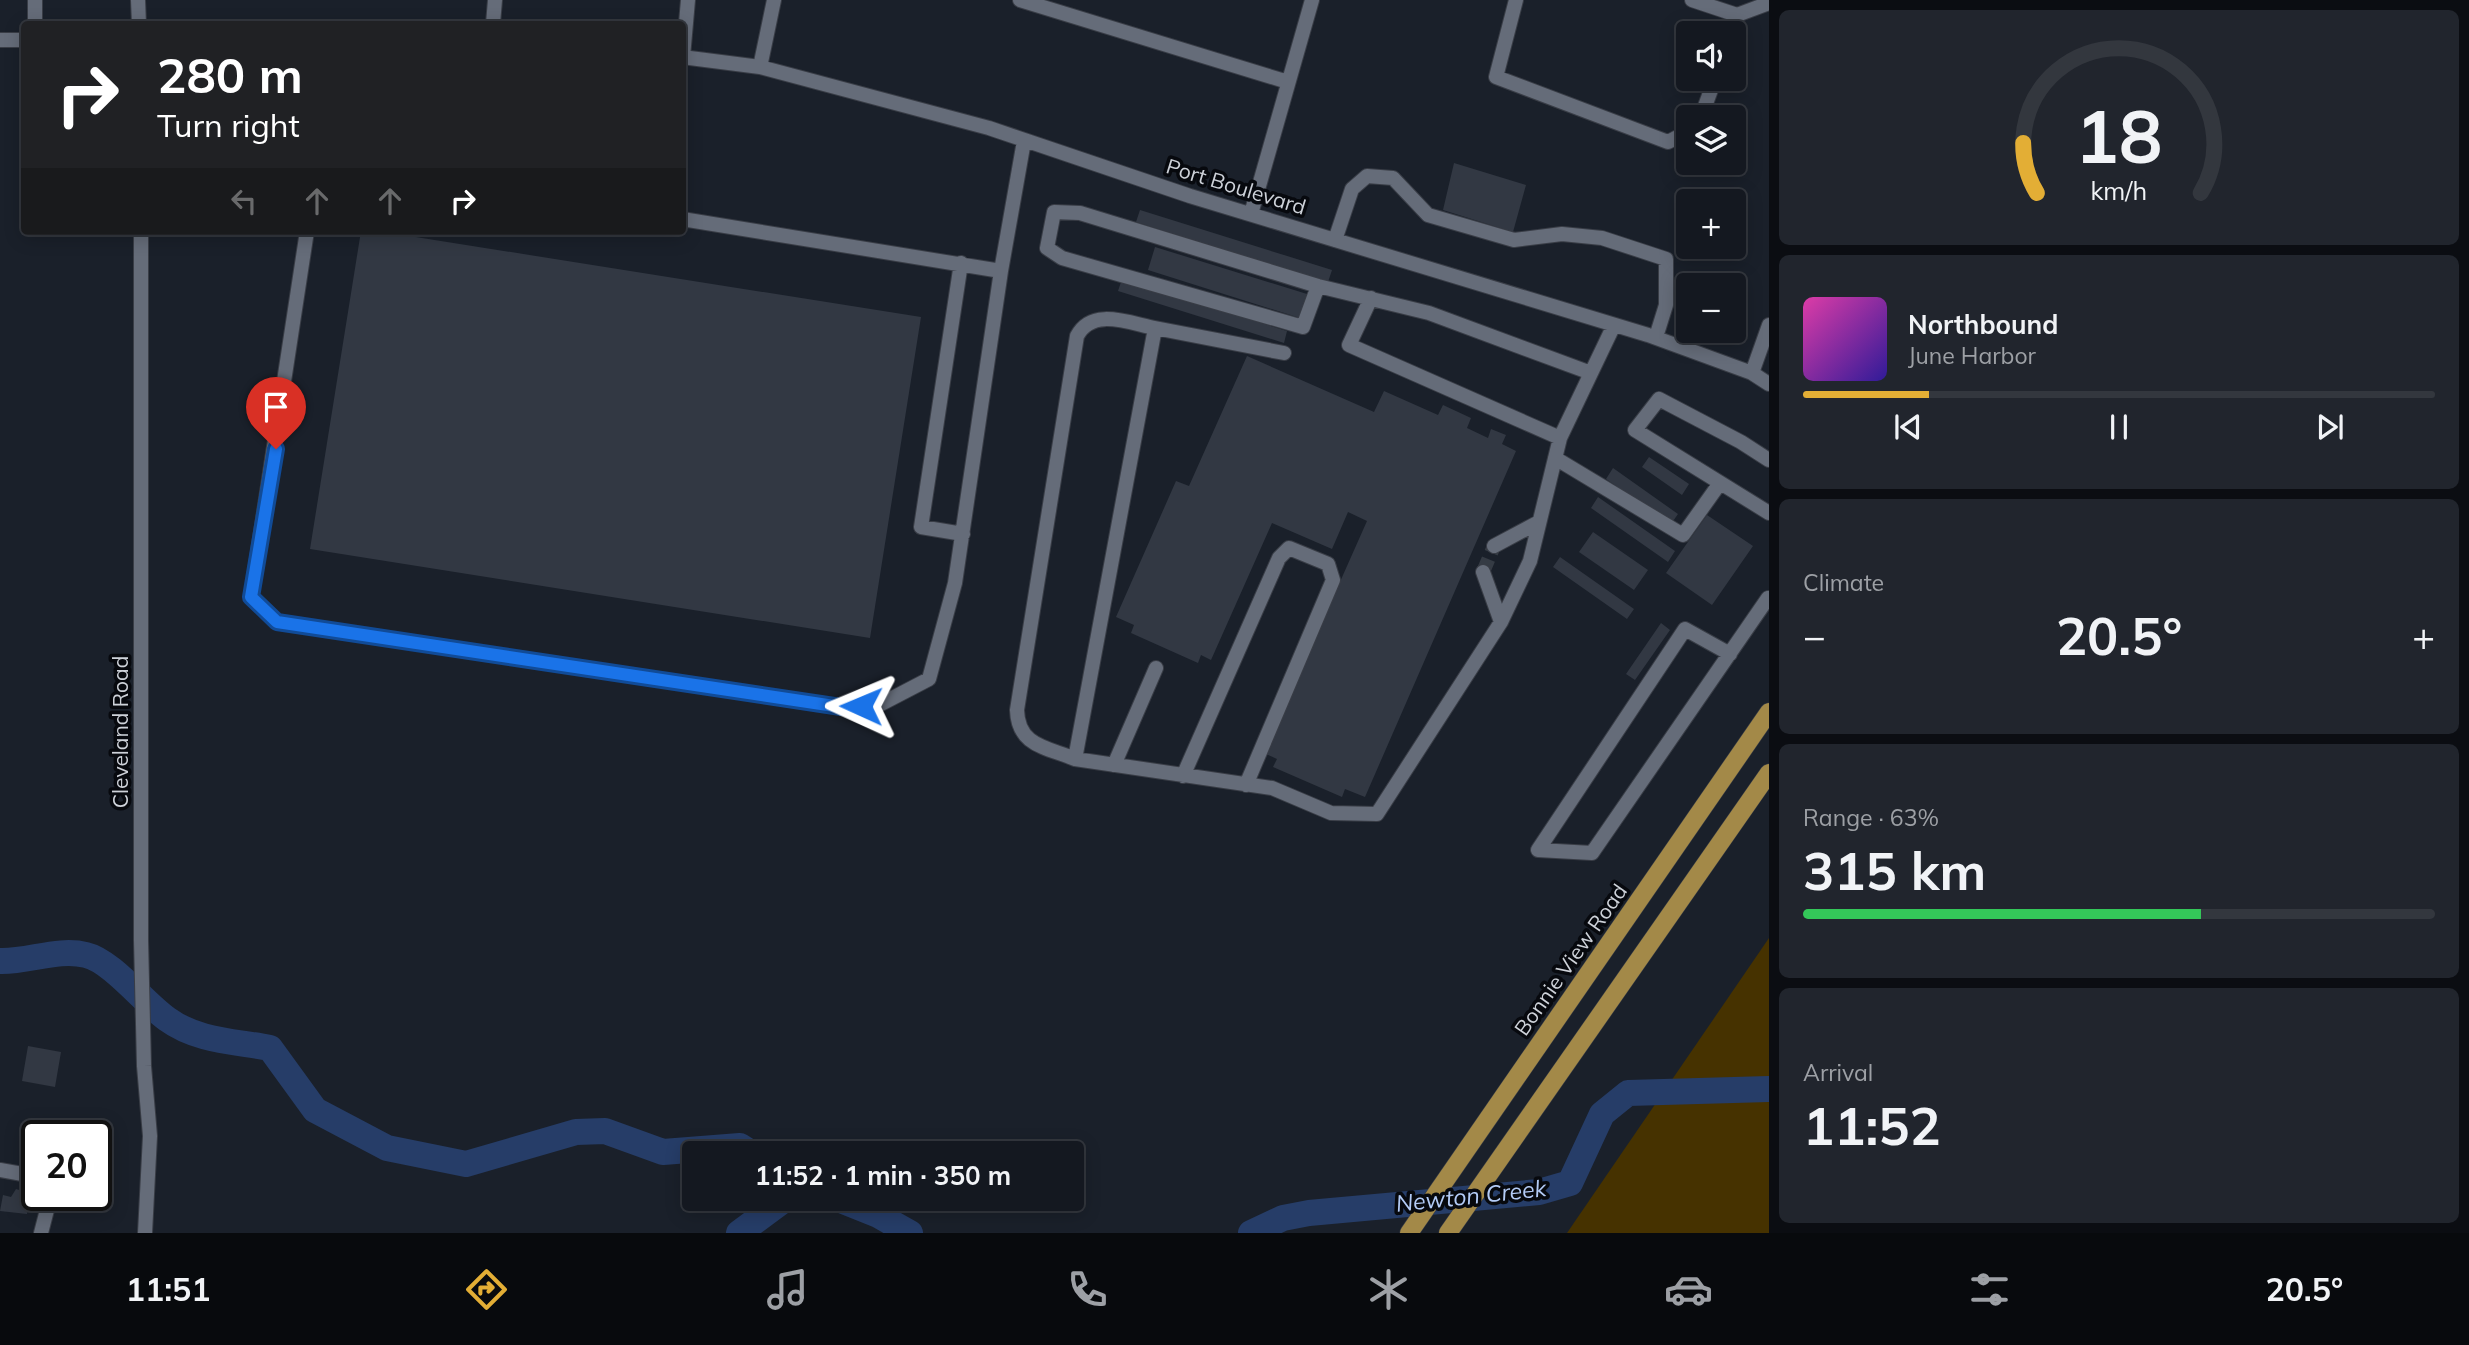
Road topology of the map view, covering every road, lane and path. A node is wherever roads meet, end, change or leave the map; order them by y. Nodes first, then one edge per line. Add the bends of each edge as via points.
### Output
1 (34, 0) edge
2 (138, 0) edge
3 (495, 0) edge
4 (688, 0) edge
5 (774, 0) edge
6 (1020, 0) edge
7 (1312, 0) edge
8 (1516, 0) edge
9 (1692, 0) edge
10 (1769, 3) edge
11 (1737, 15) junction
12 (35, 21) edge
13 (139, 21) edge
14 (493, 21) edge
15 (1735, 21) edge
16 (686, 23) edge
17 (0, 40) edge
18 (21, 40) edge
19 (686, 57) edge
20 (760, 67) junction
21 (1288, 82) junction
22 (1676, 138) edge
23 (1024, 141) junction
24 (1251, 214) junction
25 (686, 220) edge
26 (141, 235) edge
27 (306, 235) edge
28 (1335, 240) junction
29 (961, 263) junction
30 (1001, 271) junction
31 (1318, 286) junction
32 (1371, 298) junction
33 (1614, 325) junction
34 (1769, 325) edge
35 (1155, 328) junction
36 (1656, 337) junction
37 (1284, 354) dead end
38 (1591, 373) junction
39 (1752, 373) junction
40 (1769, 384) edge
41 (1560, 438) junction
42 (1555, 458) junction
43 (1769, 460) edge
44 (1720, 483) junction
45 (1769, 513) edge
46 (1539, 522) junction
47 (963, 534) junction
48 (1494, 546) tunnel mouth
49 (1483, 572) tunnel mouth
50 (1769, 598) edge
51 (1501, 622) junction
52 (1730, 654) junction
53 (1156, 668) dead end
54 (1769, 712) edge
55 (1075, 759) junction
56 (1114, 765) junction
57 (1769, 773) edge
58 (1183, 776) junction
59 (1246, 785) junction
60 (0, 1170) edge
61 (21, 1174) edge
62 (47, 1211) edge
63 (41, 1233) edge
64 (145, 1233) edge
65 (1409, 1233) edge
66 (1448, 1233) edge

1 - 12 street
2 - 13 street
3 - 14 street
4 - 16 street
5 - 20 street
6 - 21 street
7 - 21 street
8 - 22 street via 1496,77 1668,142
9 - 11 street
10 - 11 street
11 - 15 street
17 - 18 street
19 - 20 street, Port Boulevard
20 - 23 street, Port Boulevard via 873,95
21 - 24 street
23 - 24 street, Port Boulevard
23 - 30 street
24 - 28 street, Port Boulevard
25 - 29 street
26 - 64 street, Cleveland Road via 141,944 149,1136
27 - 47 street via 251,597 277,622 841,707 881,704 929,679
28 - 33 street, Port Boulevard
28 - 36 street via 1352,189 1367,176 1392,178 1428,215 1514,240 1562,234 1602,238 1665,259 1666,305
29 - 30 street
29 - 47 street via 921,527
30 - 47 street
31 - 31 street via 1080,214 1054,212 1047,248 1062,258 1303,327
31 - 32 street
32 - 38 street via 1429,313
32 - 41 street via 1349,345
33 - 36 street, Port Boulevard
33 - 38 street
34 - 39 street
35 - 37 street
35 - 55 street
35 - 55 street via 1100,318 1082,326 1077,336 1017,710 1017,727 1030,741
36 - 39 street, Port Boulevard
38 - 41 street
39 - 40 street, Port Boulevard
41 - 42 street
42 - 44 street via 1683,536
42 - 46 street
43 - 44 street via 1659,400 1635,430
44 - 45 street
46 - 48 street
46 - 51 street via 1530,561
49 - 51 street
50 - 52 street
51 - 59 street via 1377,814 1331,813 1272,788
52 - 52 street via 1592,853 1538,850 1685,629
53 - 56 street
54 - 65 main road, Bonnie View Road
55 - 56 street
56 - 58 street
57 - 66 main road
58 - 59 street
58 - 59 street via 1279,558 1289,548 1328,564 1333,580
60 - 61 street
62 - 63 street

